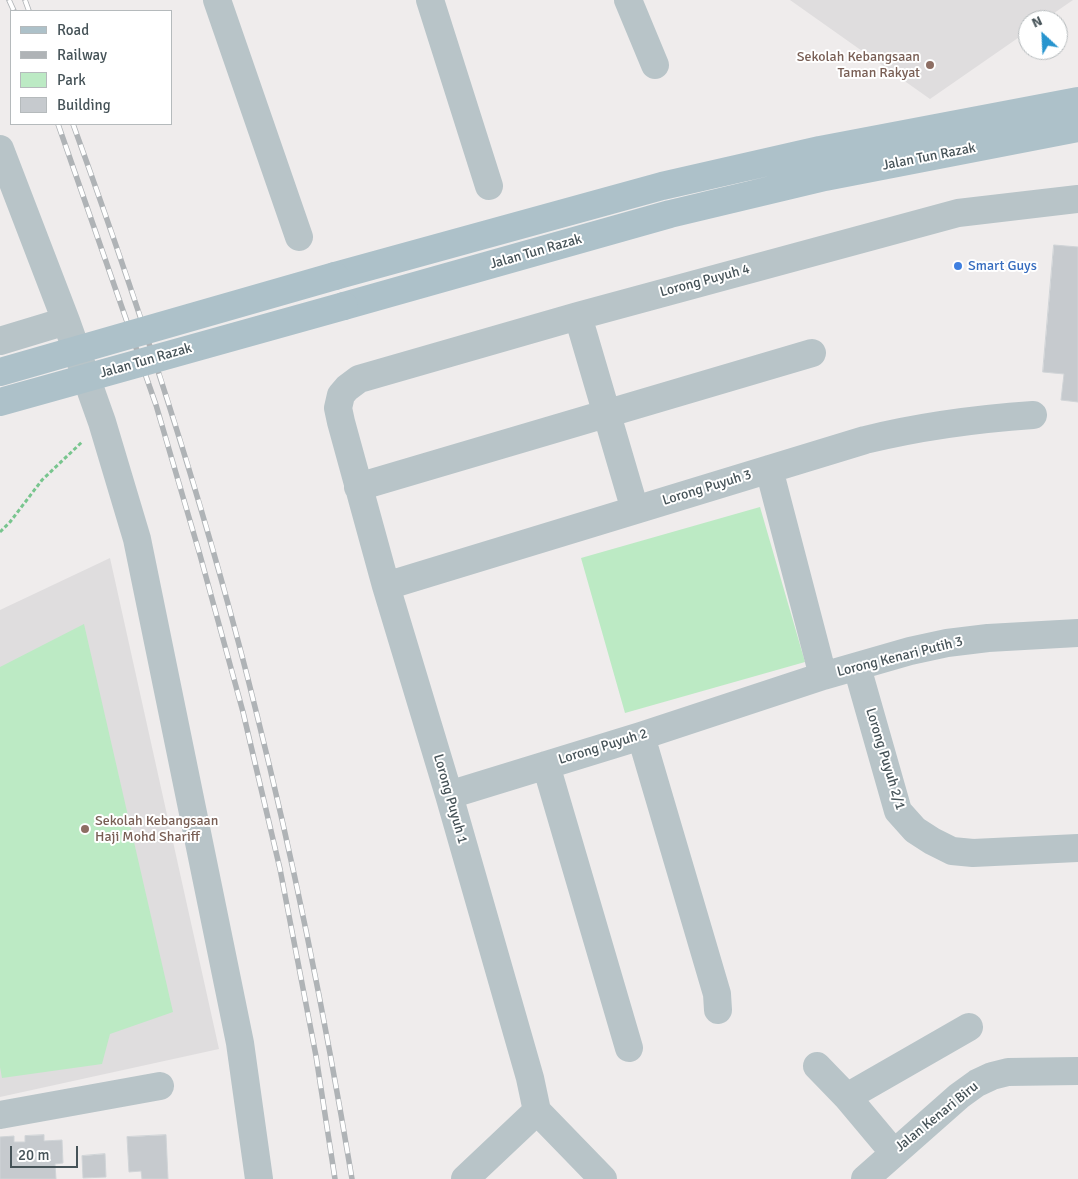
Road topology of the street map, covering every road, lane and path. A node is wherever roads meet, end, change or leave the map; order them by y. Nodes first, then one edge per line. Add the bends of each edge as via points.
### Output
1 (217, 0) edge
2 (430, 0) edge
3 (628, 0) edge
4 (655, 65) dead end
5 (1078, 101) edge
6 (1078, 128) edge
7 (0, 149) edge
8 (489, 186) dead end
9 (1078, 199) edge
10 (299, 237) dead end
11 (578, 316) junction
12 (66, 321) junction
13 (0, 341) edge
14 (812, 353) dead end
15 (0, 372) edge
16 (341, 396) joint
17 (0, 402) edge
18 (606, 414) junction
19 (1033, 415) dead end
20 (102, 422) junction
21 (769, 469) junction
22 (358, 487) junction
23 (634, 510) junction
24 (0, 532) edge
25 (386, 586) junction
26 (1078, 633) edge
27 (857, 667) junction
28 (824, 676) junction
29 (756, 698) joint
30 (640, 736) junction
31 (546, 764) junction
32 (449, 794) junction
33 (1077, 842) edge
34 (718, 1010) dead end
35 (969, 1027) dead end
36 (629, 1048) dead end
37 (818, 1066) dead end
38 (1078, 1071) edge
39 (160, 1086) dead end
40 (847, 1097) junction
41 (538, 1111) junction
42 (0, 1115) edge
43 (894, 1153) junction
44 (259, 1179) edge
45 (465, 1179) edge
46 (603, 1179) edge
47 (865, 1179) edge

1 - 10 street
2 - 8 street
3 - 4 street
5 - 15 main road, Jalan Tun Razak, bridge via 820,150 662,186
6 - 17 main road, Jalan Tun Razak, bridge via 825,177 670,214
7 - 12 street
9 - 11 street, Lorong Puyuh 4 via 958,212
11 - 16 street, Lorong Puyuh 4 via 359,379
11 - 18 street
12 - 13 street
12 - 20 street
14 - 18 street
16 - 22 street, Lorong Puyuh 1 via 338,408
18 - 22 street
18 - 23 street
19 - 21 street, Lorong Puyuh 3 via 912,429
20 - 24 path via 42,480
20 - 44 street via 139,549 240,1043
21 - 23 street, Lorong Puyuh 3
21 - 28 street
22 - 25 street, Lorong Puyuh 1
23 - 25 street, Lorong Puyuh 3
25 - 32 street, Lorong Puyuh 1
26 - 27 street, Lorong Kenari Putih 3 via 947,643
27 - 28 street, Lorong Kenari Putih 3
27 - 33 street, Lorong Puyuh 2/1 via 898,811 915,830 952,851 973,854
28 - 29 street, Lorong Kenari Putih 3
29 - 30 street, Lorong Puyuh 2
30 - 31 street, Lorong Puyuh 2
30 - 34 street via 718,994
31 - 32 street, Lorong Puyuh 2
31 - 36 street
32 - 41 street, Lorong Puyuh 1
35 - 40 street
37 - 40 street
38 - 43 street, Jalan Kenari Biru via 1017,1072 992,1076 959,1096
39 - 42 street
40 - 43 street
41 - 45 street
41 - 46 street
43 - 47 street, Jalan Kenari Biru

